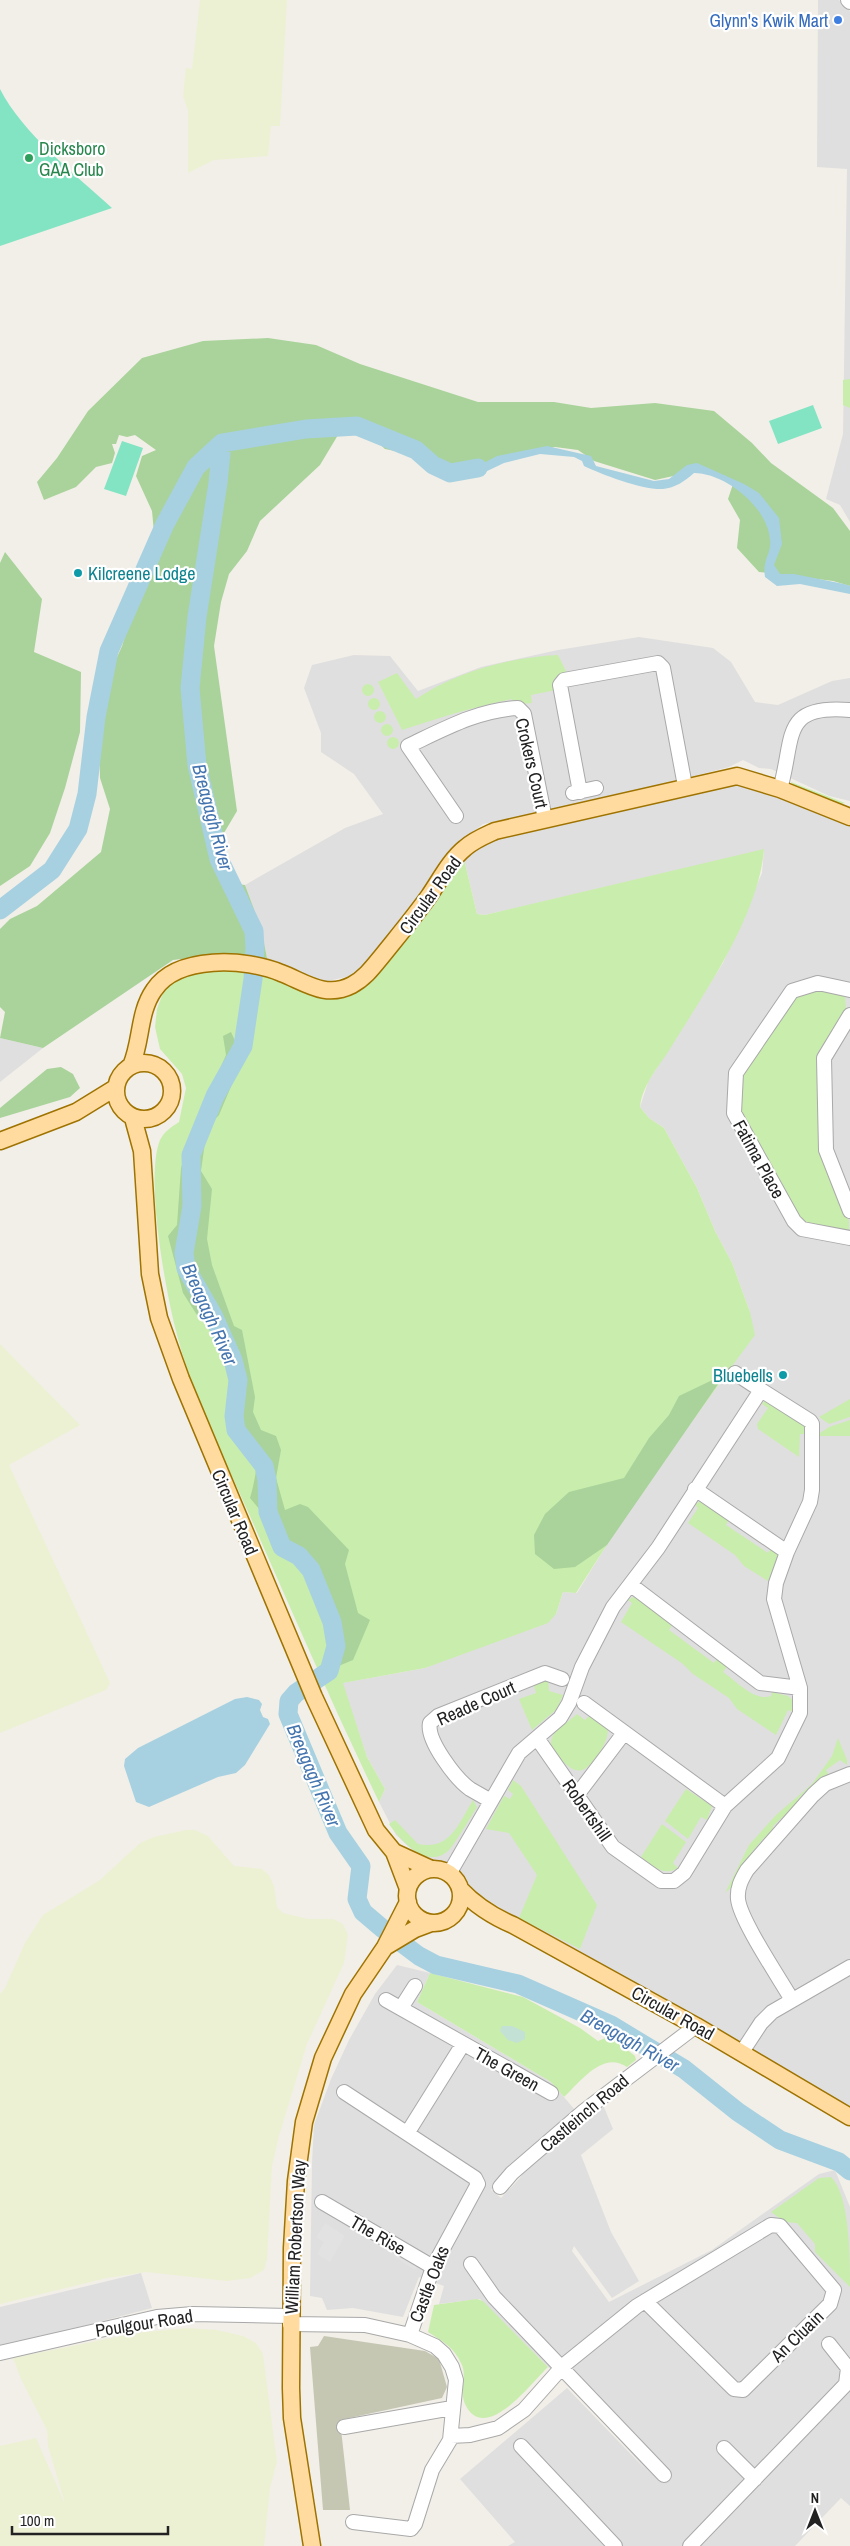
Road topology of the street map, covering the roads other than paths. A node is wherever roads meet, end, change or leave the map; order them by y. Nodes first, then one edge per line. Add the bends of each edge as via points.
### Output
1 (850, 710) edge
2 (686, 786) junction
3 (596, 788) dead end
4 (780, 789) junction
5 (456, 816) dead end
6 (850, 817) edge
7 (545, 819) junction
8 (850, 990) edge
9 (144, 1010) junction
10 (850, 1015) edge
11 (131, 1066) junction
12 (159, 1067) junction
13 (115, 1088) junction
14 (119, 1106) junction
15 (76, 1112) junction
16 (160, 1115) junction
17 (133, 1118) junction
18 (0, 1141) edge
19 (142, 1152) junction
20 (850, 1211) edge
21 (850, 1238) edge
22 (735, 1373) dead end
23 (761, 1390) junction
24 (695, 1489) junction
25 (787, 1552) junction
26 (631, 1585) junction
27 (562, 1679) dead end
28 (800, 1688) junction
29 (584, 1703) dead end
30 (624, 1733) junction
31 (537, 1738) junction
32 (850, 1774) edge
33 (577, 1795) junction
34 (491, 1801) junction
35 (725, 1806) junction
36 (394, 1852) junction
37 (431, 1869) junction
38 (449, 1874) junction
39 (460, 1889) junction
40 (405, 1902) junction
41 (492, 1916) junction
42 (449, 1918) junction
43 (431, 1922) junction
44 (388, 1945) junction
45 (850, 1967) edge
46 (414, 1986) dead end
47 (386, 2000) dead end
48 (792, 2000) junction
49 (401, 2008) junction
50 (696, 2026) junction
51 (463, 2044) junction
52 (742, 2052) junction
53 (344, 2092) dead end
54 (552, 2094) dead end
55 (850, 2117) edge
56 (408, 2132) junction
57 (500, 2187) dead end
58 (322, 2202) dead end
59 (471, 2264) dead end
60 (433, 2267) junction
61 (645, 2301) junction
62 (290, 2320) junction
63 (410, 2335) junction
64 (829, 2344) dead end
65 (0, 2353) edge
66 (561, 2368) junction
67 (452, 2408) junction
68 (344, 2426) dead end
69 (451, 2436) junction
70 (521, 2446) dead end
71 (724, 2448) dead end
72 (664, 2475) dead end
73 (755, 2479) junction
74 (353, 2522) dead end
75 (312, 2546) edge
76 (615, 2546) edge
77 (690, 2546) edge

1 - 4 street via 830,708 801,717 790,739
2 - 3 street via 663,668 658,663 564,680 560,685 576,793
2 - 4 main road, Circular Road via 737,776
2 - 7 main road, Circular Road
4 - 6 main road, Circular Road
5 - 7 street, Crokers Court via 408,746 467,718 518,708 524,714
7 - 9 main road, Circular Road via 495,831 465,848 404,931 374,967 351,986 317,989 266,968 199,963 169,975 155,988
8 - 21 street, Fatima Place via 818,984 792,991 736,1073 733,1095 734,1112 742,1130 794,1221 802,1228
9 - 11 main road, Circular Road via 139,1048
9 - 12 main road, Circular Road via 148,1048 152,1060
10 - 20 street via 824,1058 826,1150
11 - 12 main road via 150,1064
11 - 13 main road, Circular Road via 124,1071
12 - 16 main road, Circular Road via 170,1082 172,1091 171,1100
13 - 14 main road
13 - 15 main road
14 - 15 main road
14 - 17 main road
15 - 18 main road
16 - 17 main road via 142,1120
16 - 19 main road, Circular Road
17 - 19 main road, Circular Road
19 - 36 main road, Circular Road via 146,1236 159,1318 188,1397 314,1697 376,1830
22 - 23 street, Robertshill
23 - 24 street
23 - 25 street, Robertshill via 812,1424 810,1502
24 - 25 street
24 - 26 street
25 - 28 street, Robertshill via 774,1599
26 - 28 street via 760,1683
26 - 31 street via 613,1607 560,1718
27 - 34 street, Reade Court via 545,1673 438,1716 430,1723 429,1734 460,1780
28 - 35 street, Robertshill via 800,1713 778,1758
29 - 30 street
30 - 33 street
30 - 35 street
31 - 33 street, Robertshill
31 - 34 street via 519,1753
32 - 48 street via 825,1784 813,1795 747,1870 739,1884 738,1900 744,1916
33 - 35 street, Robertshill via 613,1847 661,1881 674,1881 684,1873
34 - 38 street
36 - 37 main road, Circular Road
36 - 40 main road, Circular Road
37 - 38 main road
37 - 40 main road via 414,1878
38 - 39 main road
39 - 41 main road, Circular Road
39 - 42 main road via 458,1908
40 - 43 main road via 414,1914
40 - 44 main road
41 - 42 main road, Circular Road
41 - 50 main road, Circular Road
42 - 43 main road
43 - 44 main road
44 - 62 main road, William Robertson Way via 353,1994 323,2058 304,2122 296,2181
45 - 48 street
46 - 49 street
47 - 49 street, The Green
48 - 52 street via 761,2023
49 - 51 street, The Green
50 - 52 main road, Circular Road
50 - 57 street, Castleinch Road via 645,2063 512,2173
51 - 54 street, The Green
51 - 56 street, The Green
52 - 55 main road, Circular Road
53 - 56 street
56 - 60 street, Castle Oaks via 477,2180 477,2187
58 - 60 street, The Rise
59 - 66 street via 494,2297
60 - 63 street, Castle Oaks
61 - 61 street, An Cluain via 771,2225 780,2226 834,2290 830,2304 742,2390 734,2389
61 - 66 street, An Cluain
62 - 63 street, Castle Oaks via 365,2325
62 - 65 street, Poulgour Road via 193,2314 157,2317
62 - 75 main road, William Robertson Way via 292,2418
63 - 67 street via 435,2346 452,2367 456,2380
64 - 73 street via 848,2368 846,2384
66 - 69 street, An Cluain via 524,2410 498,2428
66 - 72 street
67 - 68 street
67 - 69 street
69 - 74 street via 432,2470 411,2528
70 - 76 street
71 - 73 street
73 - 77 street

